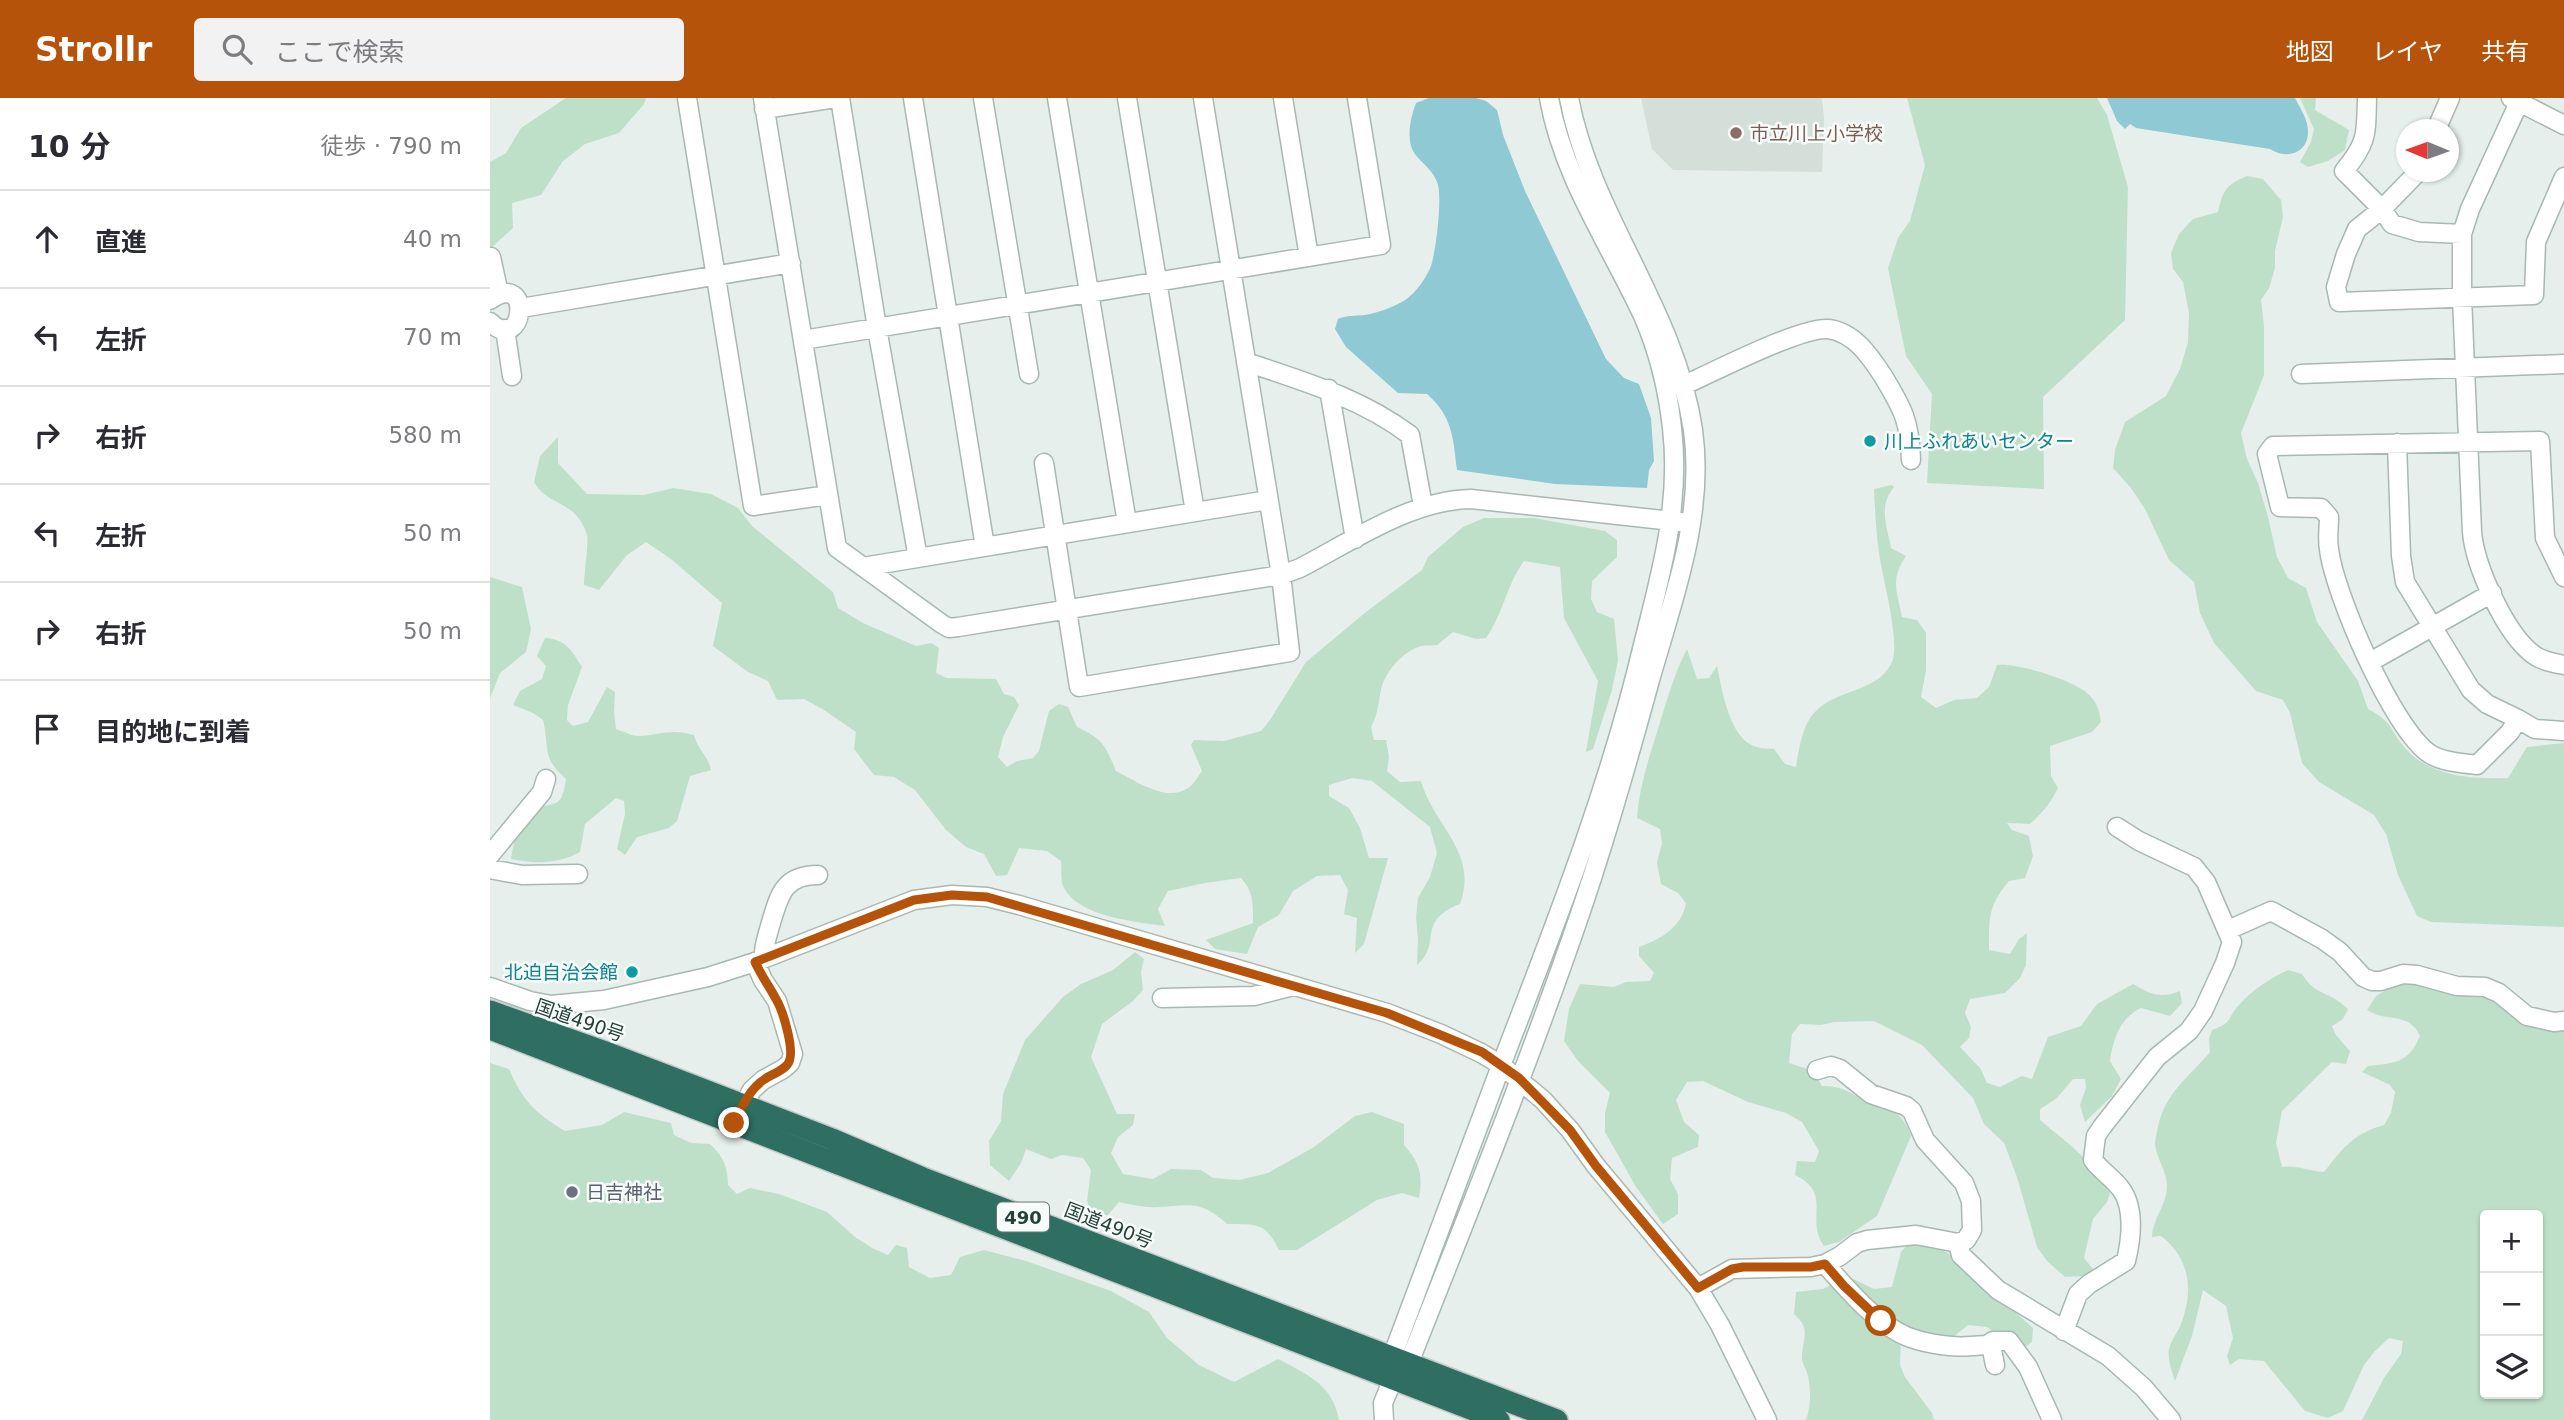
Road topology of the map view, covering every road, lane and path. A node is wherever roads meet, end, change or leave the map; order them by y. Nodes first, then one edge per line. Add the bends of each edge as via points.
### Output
1 (687, 98) edge
2 (838, 98) edge
3 (913, 98) edge
4 (983, 98) edge
5 (1057, 98) edge
6 (1127, 98) edge
7 (1203, 98) edge
8 (1283, 98) edge
9 (1357, 98) edge
10 (1549, 98) edge
11 (1569, 98) edge
12 (2367, 98) edge
13 (2450, 98) edge
14 (2517, 99) edge
15 (763, 103) edge
16 (2441, 119) edge
17 (2564, 125) edge
18 (2564, 177) edge
19 (2408, 182) edge
20 (2382, 209) junction
21 (2462, 234) junction
22 (491, 257) edge
23 (1308, 257) junction
24 (791, 263) junction
25 (1231, 271) junction
26 (715, 276) junction
27 (1158, 282) junction
28 (1088, 293) junction
29 (494, 297) edge
30 (2462, 297) junction
31 (1017, 304) junction
32 (521, 309) junction
33 (946, 316) junction
34 (498, 325) edge
35 (877, 328) junction
36 (803, 340) junction
37 (1246, 362) junction
38 (2564, 364) edge
39 (2466, 368) junction
40 (1029, 374) dead end
41 (2301, 374) dead end
42 (512, 376) dead end
43 (1684, 385) junction
44 (1329, 389) junction
45 (2468, 441) junction
46 (2398, 443) junction
47 (1911, 460) dead end
48 (1044, 463) dead end
49 (828, 495) junction
50 (1268, 500) junction
51 (1423, 506) junction
52 (1195, 512) junction
53 (1671, 521) junction
54 (1127, 523) junction
55 (1691, 523) junction
56 (1055, 535) junction
57 (1355, 540) junction
58 (985, 547) junction
59 (918, 558) junction
60 (863, 567) junction
61 (1281, 575) junction
62 (2564, 577) edge
63 (2492, 593) junction
64 (1066, 610) junction
65 (2433, 628) junction
66 (2370, 662) junction
67 (2564, 666) edge
68 (2518, 719) junction
69 (2564, 731) edge
70 (546, 779) dead end
71 (2117, 827) dead end
72 (490, 855) edge
73 (490, 869) edge
74 (578, 874) dead end
75 (818, 876) dead end
76 (2228, 930) junction
77 (759, 960) junction
78 (1293, 986) junction
79 (490, 987) edge
80 (1163, 998) dead end
81 (490, 1011) edge
82 (2564, 1021) edge
83 (490, 1028) edge
84 (1501, 1065) junction
85 (1817, 1070) dead end
86 (1519, 1078) junction
87 (738, 1114) junction
88 (1958, 1244) junction
89 (1825, 1264) junction
90 (1698, 1288) junction
91 (2064, 1331) junction
92 (1987, 1345) junction
93 (1400, 1360) junction
94 (1995, 1365) dead end
95 (1393, 1379) junction
96 (1384, 1420) edge
97 (1499, 1420) edge
98 (1557, 1420) edge
99 (1767, 1420) edge
100 (2052, 1420) edge
101 (2171, 1420) edge

1 - 26 street
2 - 15 street
2 - 35 street
3 - 33 street
4 - 31 street
5 - 28 street
6 - 27 street
7 - 25 street
8 - 23 street
9 - 23 street via 1381,245
10 - 53 street via 1577,184 1657,355 1673,429
11 - 43 street via 1599,193 1669,338
12 - 20 street via 2362,148 2344,171
13 - 16 street
14 - 17 street
14 - 21 street
15 - 24 street
18 - 30 street via 2536,242 2535,295
19 - 20 street
20 - 21 street via 2392,224 2402,229
20 - 30 street via 2357,229 2336,287 2339,302
21 - 30 street
22 - 29 street
23 - 25 street
24 - 26 street
24 - 36 street
25 - 27 street
25 - 37 street
26 - 32 street
26 - 49 street via 753,506
27 - 28 street
27 - 52 street
28 - 31 street
28 - 54 street
29 - 32 street via 509,294
30 - 39 street
31 - 33 street
31 - 40 street
32 - 34 street via 514,326
33 - 35 street
33 - 58 street
34 - 42 street
35 - 36 street
35 - 59 street
36 - 49 street
37 - 44 street
37 - 50 street
38 - 39 street
39 - 41 street
39 - 45 street
43 - 47 street via 1803,333 1828,329 1841,333 1868,353 1904,411
43 - 55 street via 1694,434
44 - 51 street via 1409,435
44 - 57 street
45 - 46 street
45 - 62 street via 2540,441 2545,538
45 - 63 street via 2474,549
46 - 65 street via 2400,556 2405,582
46 - 66 street via 2273,446 2267,454 2280,508 2321,508 2329,517 2334,570
48 - 56 street
49 - 60 street via 837,548
50 - 52 street
50 - 61 street
51 - 53 street via 1471,499
51 - 57 street
52 - 54 street
53 - 55 street
53 - 84 street via 1612,761 1566,898
54 - 56 street
55 - 86 street via 1622,783
56 - 58 street
56 - 64 street
57 - 61 street
58 - 59 street
59 - 60 street
60 - 64 street via 949,628
61 - 64 street
61 - 64 street via 1290,652 1079,687
63 - 65 street
63 - 67 street via 2525,648
65 - 66 street
65 - 68 street via 2470,690
66 - 68 street via 2397,716 2419,745 2441,759 2477,765
68 - 69 street via 2535,729
70 - 72 street via 542,792
71 - 76 street via 2194,867
73 - 74 street via 522,875
75 - 77 street via 804,875 785,887
76 - 82 street via 2271,911 2322,939 2372,981 2403,974 2486,987 2527,1016
76 - 91 street via 2230,952 2203,1010 2189,1031 2157,1057 2095,1136 2093,1160 2121,1189 2131,1241 2126,1261 2078,1294
77 - 78 street via 887,909 952,895 1019,905
77 - 79 street via 652,991 575,1004 530,1001
77 - 87 street via 793,1054 790,1063 757,1085
78 - 80 street via 1254,996
78 - 84 street via 1387,1013 1482,1052
81 - 87 highway, 国道490号 / 490 via 611,1054
83 - 87 highway, 国道490号 / 490
84 - 86 street
84 - 93 street
85 - 88 street via 1840,1069 1871,1094 1912,1111 1921,1134 1964,1184 1971,1201 1972,1230
86 - 90 street via 1570,1130
86 - 93 street
87 - 93 highway, 国道490号 / 490 via 832,1139
87 - 95 highway, 国道490号 / 490
88 - 89 street via 1888,1236 1857,1243
88 - 91 street via 1961,1255 1998,1290
89 - 90 street via 1732,1269
89 - 92 street via 1881,1321 1910,1338
90 - 99 street
91 - 101 street via 2108,1356
92 - 94 street
92 - 100 street via 2009,1340
93 - 95 street
93 - 98 highway, 国道490号 / 490
95 - 96 street via 1383,1403
95 - 97 highway, 国道490号 / 490

